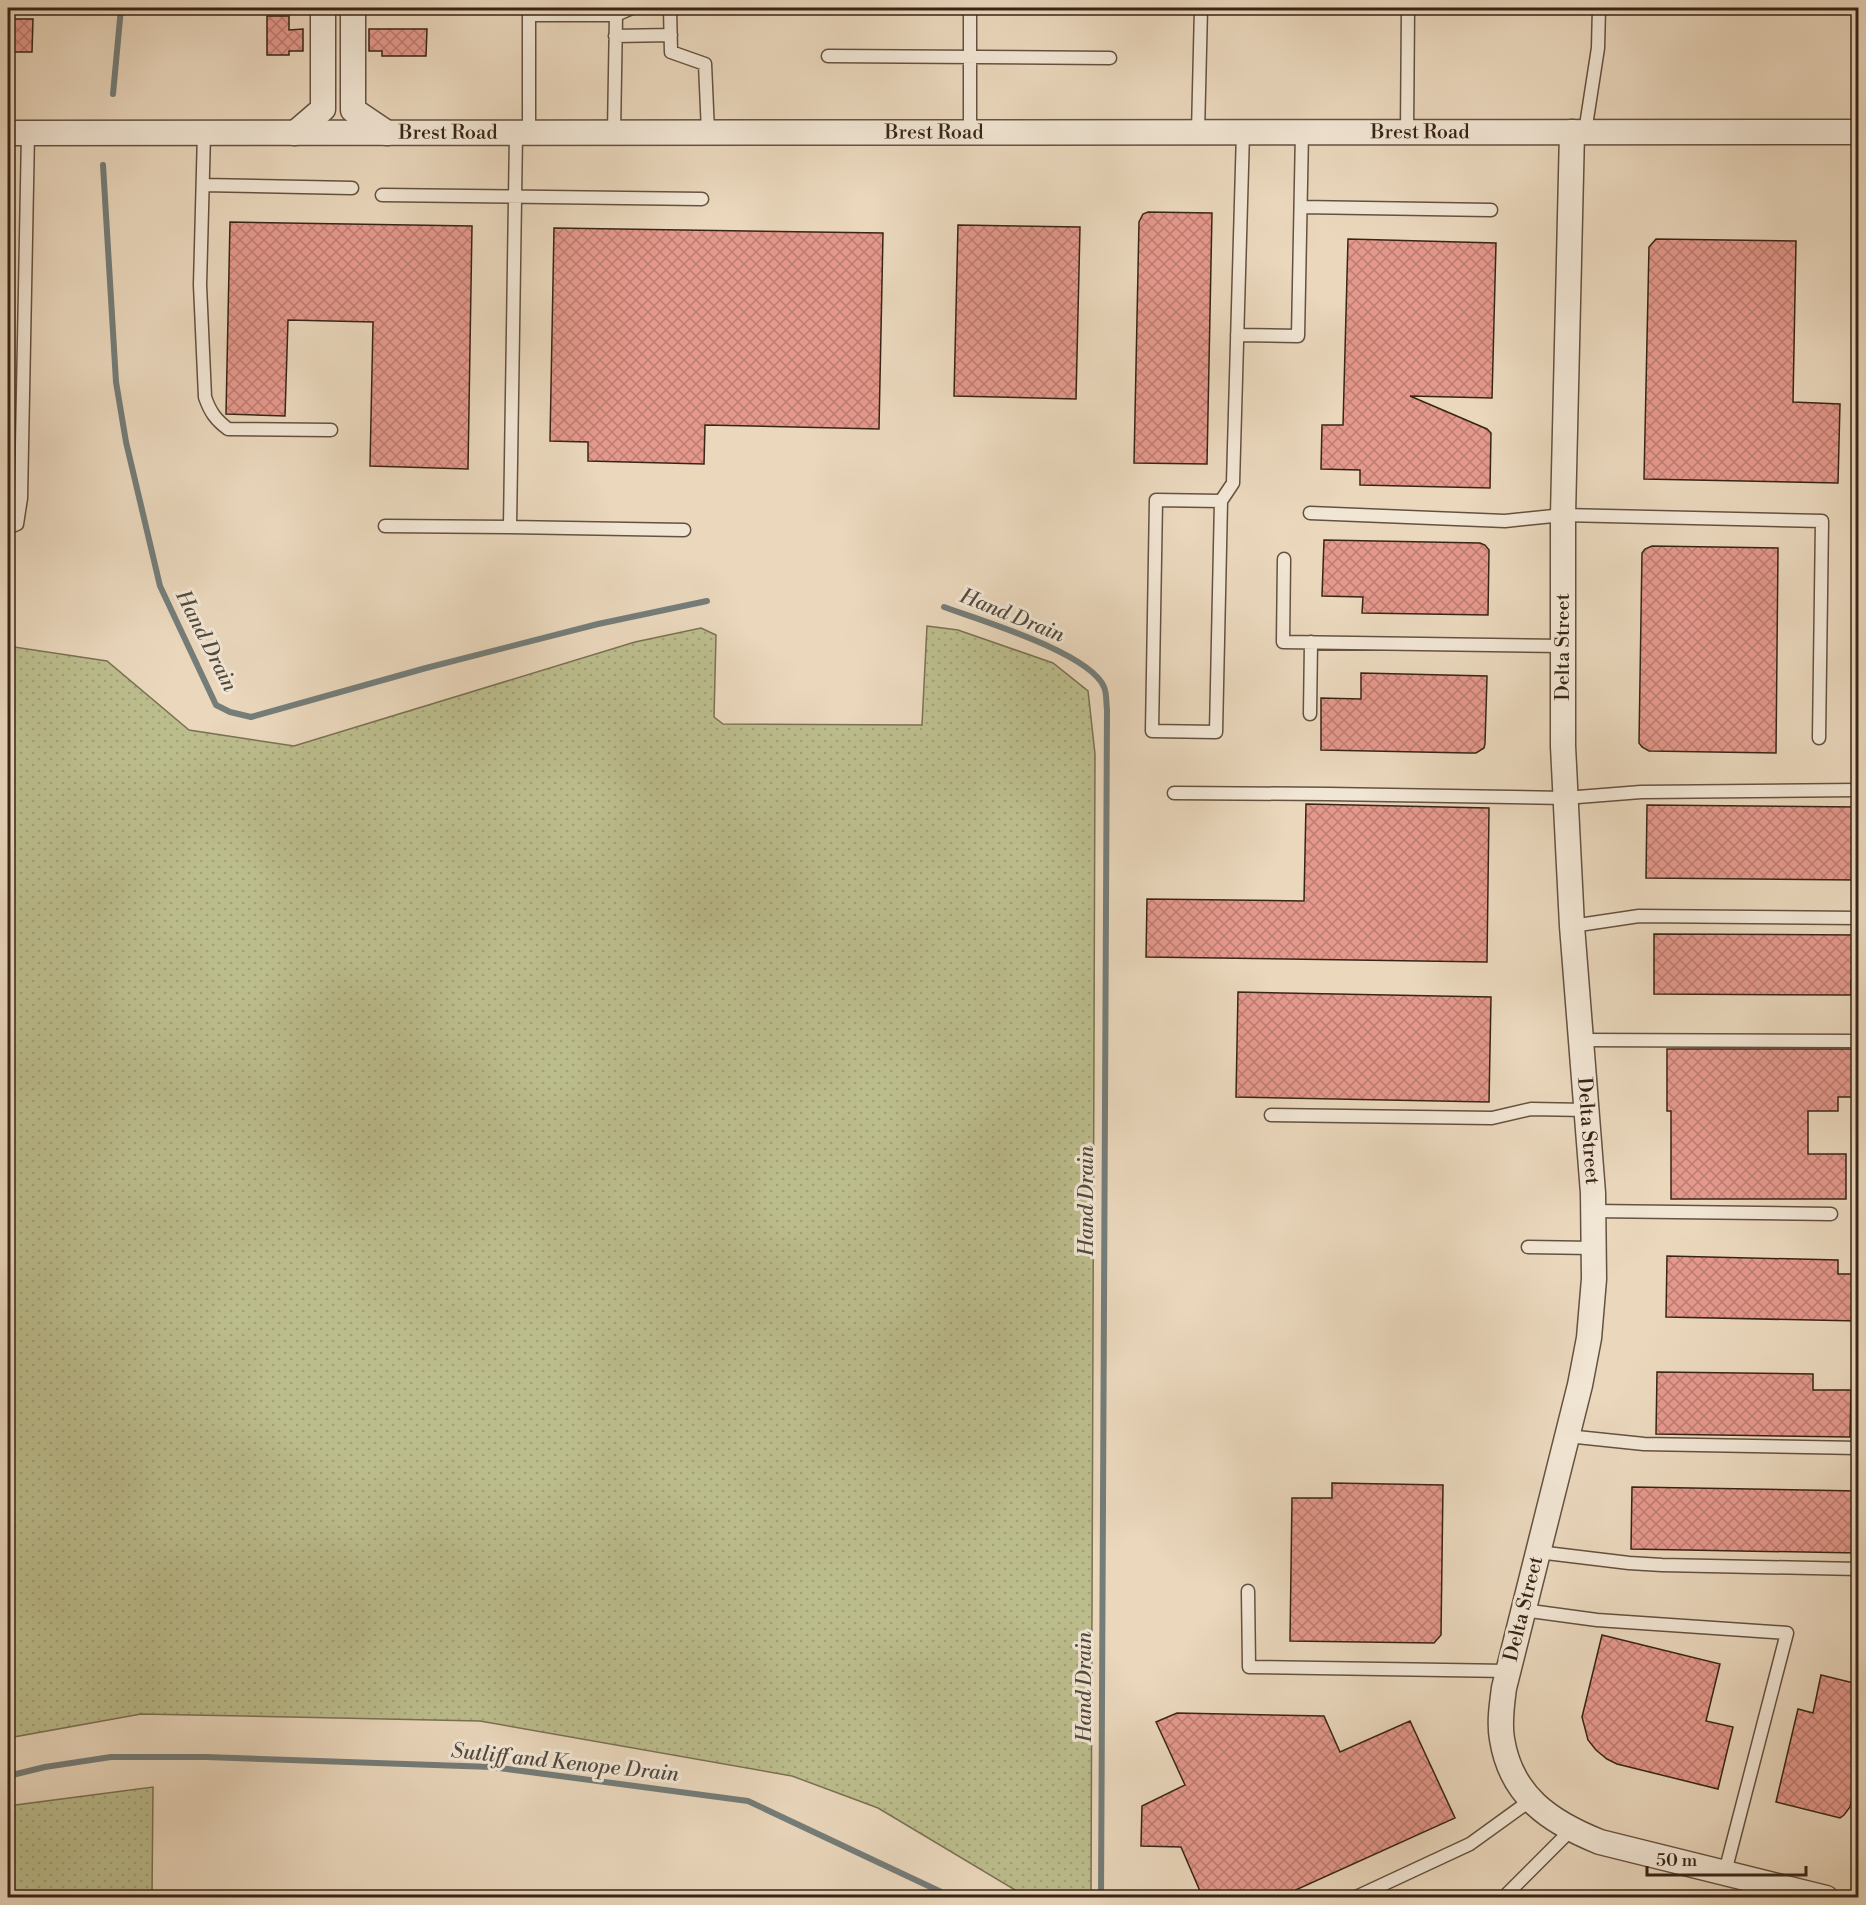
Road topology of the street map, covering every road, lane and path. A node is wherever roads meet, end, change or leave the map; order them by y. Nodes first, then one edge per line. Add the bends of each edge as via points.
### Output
1 (323, 8) edge
2 (353, 8) edge
3 (632, 8) edge
4 (670, 8) edge
5 (970, 8) edge
6 (1201, 8) edge
7 (1408, 8) edge
8 (1599, 8) edge
9 (616, 15) junction
10 (670, 35) junction
11 (615, 36) junction
12 (828, 56) dead end
13 (970, 57) junction
14 (1110, 58) dead end
15 (522, 132) junction
16 (614, 132) junction
17 (708, 132) junction
18 (970, 132) junction
19 (1197, 132) junction
20 (1243, 132) junction
21 (1302, 132) junction
22 (1407, 132) junction
23 (1579, 132) junction
24 (1858, 132) edge
25 (18, 133) edge
26 (204, 133) junction
27 (295, 133) junction
28 (387, 133) junction
29 (203, 185) junction
30 (352, 188) dead end
31 (382, 195) dead end
32 (515, 196) junction
33 (702, 199) dead end
34 (1301, 207) junction
35 (1491, 210) dead end
36 (1237, 335) junction
37 (332, 430) dead end
38 (1221, 501) junction
39 (1310, 513) dead end
40 (1563, 515) junction
41 (384, 526) dead end
42 (510, 527) junction
43 (8, 528) edge
44 (684, 530) dead end
45 (1284, 559) dead end
46 (1311, 642) junction
47 (1563, 646) junction
48 (1310, 714) dead end
49 (1819, 738) dead end
50 (1858, 790) edge
51 (1174, 793) dead end
52 (1565, 798) junction
53 (1858, 918) edge
54 (1572, 926) junction
55 (1581, 1040) junction
56 (1858, 1041) edge
57 (1586, 1110) junction
58 (1271, 1115) dead end
59 (1593, 1211) junction
60 (1831, 1214) dead end
61 (1528, 1247) dead end
62 (1593, 1248) junction
63 (1567, 1436) junction
64 (1858, 1448) edge
65 (1538, 1552) junction
66 (1858, 1569) edge
67 (1248, 1591) dead end
68 (1523, 1610) junction
69 (1508, 1671) junction
70 (1531, 1800) junction
71 (1571, 1830) junction
72 (1725, 1872) junction
73 (1757, 1889) edge
74 (1354, 1898) edge
75 (1503, 1898) edge
76 (1826, 1898) edge

1 - 27 street via 323,109
2 - 28 street via 353,110
3 - 9 lane
4 - 10 lane
5 - 13 lane
6 - 19 lane
7 - 22 lane
8 - 23 lane via 1598,48
9 - 11 lane
9 - 15 lane via 529,15
10 - 11 lane
10 - 17 lane via 671,51 705,64
11 - 16 lane
12 - 13 lane
13 - 14 lane
13 - 18 lane
15 - 16 street, Brest Road
15 - 28 street, Brest Road
15 - 32 lane
16 - 17 street, Brest Road
17 - 18 street, Brest Road
18 - 19 street, Brest Road
19 - 20 street, Brest Road
20 - 21 street, Brest Road
20 - 36 lane
21 - 22 street, Brest Road
21 - 34 lane
22 - 23 street, Brest Road
23 - 24 street, Brest Road
23 - 40 street, Delta Street
25 - 26 street, Brest Road
25 - 43 lane via 21,498 17,524
26 - 27 street, Brest Road
26 - 29 lane
27 - 28 street, Brest Road
29 - 30 lane
29 - 37 lane via 200,285 205,397 209,410 228,429
31 - 32 lane
32 - 33 lane
32 - 42 lane
34 - 35 lane
34 - 36 lane via 1298,336
36 - 38 lane via 1233,483
38 - 38 lane via 1156,500 1152,731 1216,732
39 - 40 lane via 1505,521
40 - 47 street, Delta Street
40 - 49 lane via 1822,521
41 - 42 lane
42 - 44 lane
45 - 46 lane via 1282,642
46 - 47 lane
46 - 48 lane
47 - 52 street, Delta Street
50 - 52 lane via 1641,792
51 - 52 lane
52 - 54 street, Delta Street
53 - 54 lane via 1639,916
54 - 55 street, Delta Street
55 - 56 lane
55 - 57 street, Delta Street
57 - 58 lane via 1531,1109 1492,1118
57 - 59 street, Delta Street
59 - 60 lane
59 - 62 street, Delta Street
61 - 62 lane
62 - 63 street, Delta Street via 1589,1338
63 - 64 lane via 1644,1444
63 - 65 street, Delta Street
65 - 66 lane via 1662,1565
65 - 68 street, Delta Street
67 - 69 lane via 1249,1667
68 - 69 street, Delta Street
68 - 72 lane via 1597,1620 1787,1633
69 - 70 street, Delta Street via 1502,1737 1514,1776
70 - 71 street, Delta Street
70 - 74 lane via 1470,1844
71 - 72 street, Delta Street via 1600,1842
71 - 75 lane
72 - 73 street, Delta Street
73 - 76 street, Delta Street

